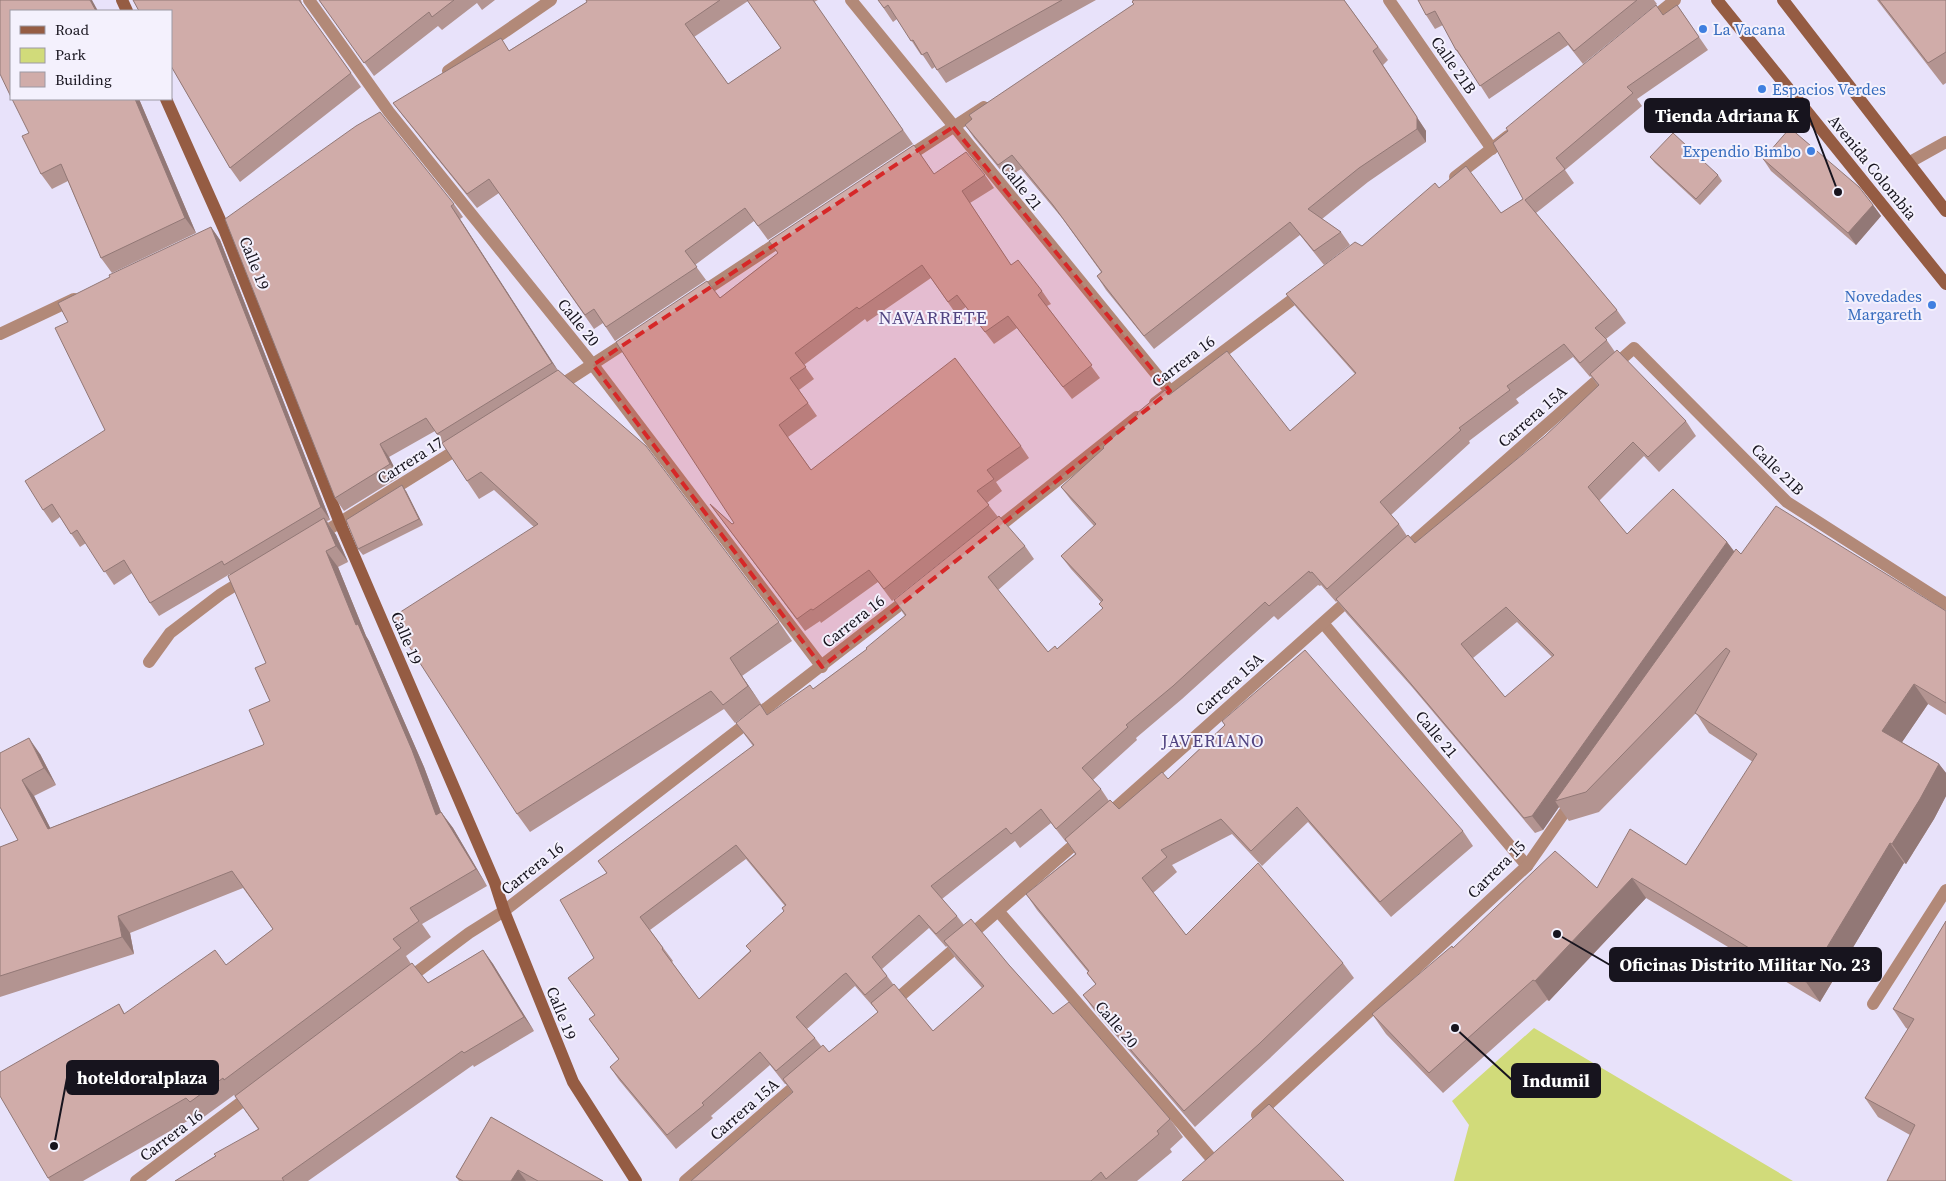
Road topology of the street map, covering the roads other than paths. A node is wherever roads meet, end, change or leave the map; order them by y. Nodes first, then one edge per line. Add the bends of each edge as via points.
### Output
1 (310, 0) edge
2 (551, 0) edge
3 (851, 0) edge
4 (1389, 0) edge
5 (1675, 0) edge
6 (1718, 0) edge
7 (1783, 0) edge
8 (1637, 31) edge
9 (438, 78) edge
10 (166, 100) edge
11 (994, 100) edge
12 (953, 127) junction
13 (1515, 130) edge
14 (1946, 142) edge
15 (1492, 149) junction
16 (1910, 162) junction
17 (896, 165) edge
18 (1445, 184) edge
19 (1946, 211) edge
20 (798, 230) edge
21 (1946, 284) edge
22 (1312, 285) edge
23 (90, 292) edge
24 (691, 300) edge
25 (642, 332) edge
26 (0, 334) edge
27 (1634, 348) joint
28 (593, 365) junction
29 (1170, 391) junction
30 (542, 396) edge
31 (475, 439) edge
32 (340, 523) junction
33 (984, 538) edge
34 (309, 541) edge
35 (1389, 564) edge
36 (261, 570) edge
37 (922, 587) edge
38 (1360, 590) edge
39 (1946, 604) edge
40 (1323, 623) junction
41 (149, 662) dead end
42 (822, 667) junction
43 (1579, 793) edge
44 (1527, 866) junction
45 (1946, 890) edge
46 (504, 912) junction
47 (998, 912) junction
48 (398, 986) edge
49 (1873, 1004) dead end
50 (879, 1014) edge
51 (812, 1072) edge
52 (263, 1087) edge
53 (1248, 1124) edge
54 (1211, 1157) edge
55 (136, 1181) edge
56 (636, 1181) edge
57 (685, 1181) edge

1 - 28 street, Calle 20 via 389,112
2 - 9 street
3 - 12 street, Calle 21
4 - 15 street, Calle 21B
5 - 8 street
6 - 21 street, Avenida Colombia
7 - 16 street, Avenida Colombia
10 - 32 street, Calle 19 via 223,228
11 - 12 street
12 - 17 street
12 - 29 street, Calle 21
13 - 15 street
14 - 16 street
15 - 18 street
16 - 19 street, Avenida Colombia
20 - 24 street
22 - 29 street, Carrera 16
23 - 26 street
25 - 28 street
27 - 35 street, Carrera 15A
27 - 39 street, Calle 21B via 1784,506
28 - 30 street
28 - 42 street, Calle 20
29 - 33 street, Carrera 16
31 - 32 street, Carrera 17
32 - 34 street, Carrera 17
32 - 46 street, Calle 19
36 - 41 street via 221,594 170,633
37 - 42 street, Carrera 16
38 - 40 street, Carrera 15A
40 - 44 street, Calle 21
40 - 47 street, Carrera 15A
42 - 46 street, Carrera 16
43 - 44 street, Carrera 15
44 - 53 street, Carrera 15
45 - 49 street
46 - 48 street, Carrera 16 via 469,933
46 - 56 street, Calle 19 via 573,1082
47 - 50 street, Carrera 15A
47 - 54 street, Calle 20
51 - 57 street, Carrera 15A
52 - 55 street, Carrera 16

